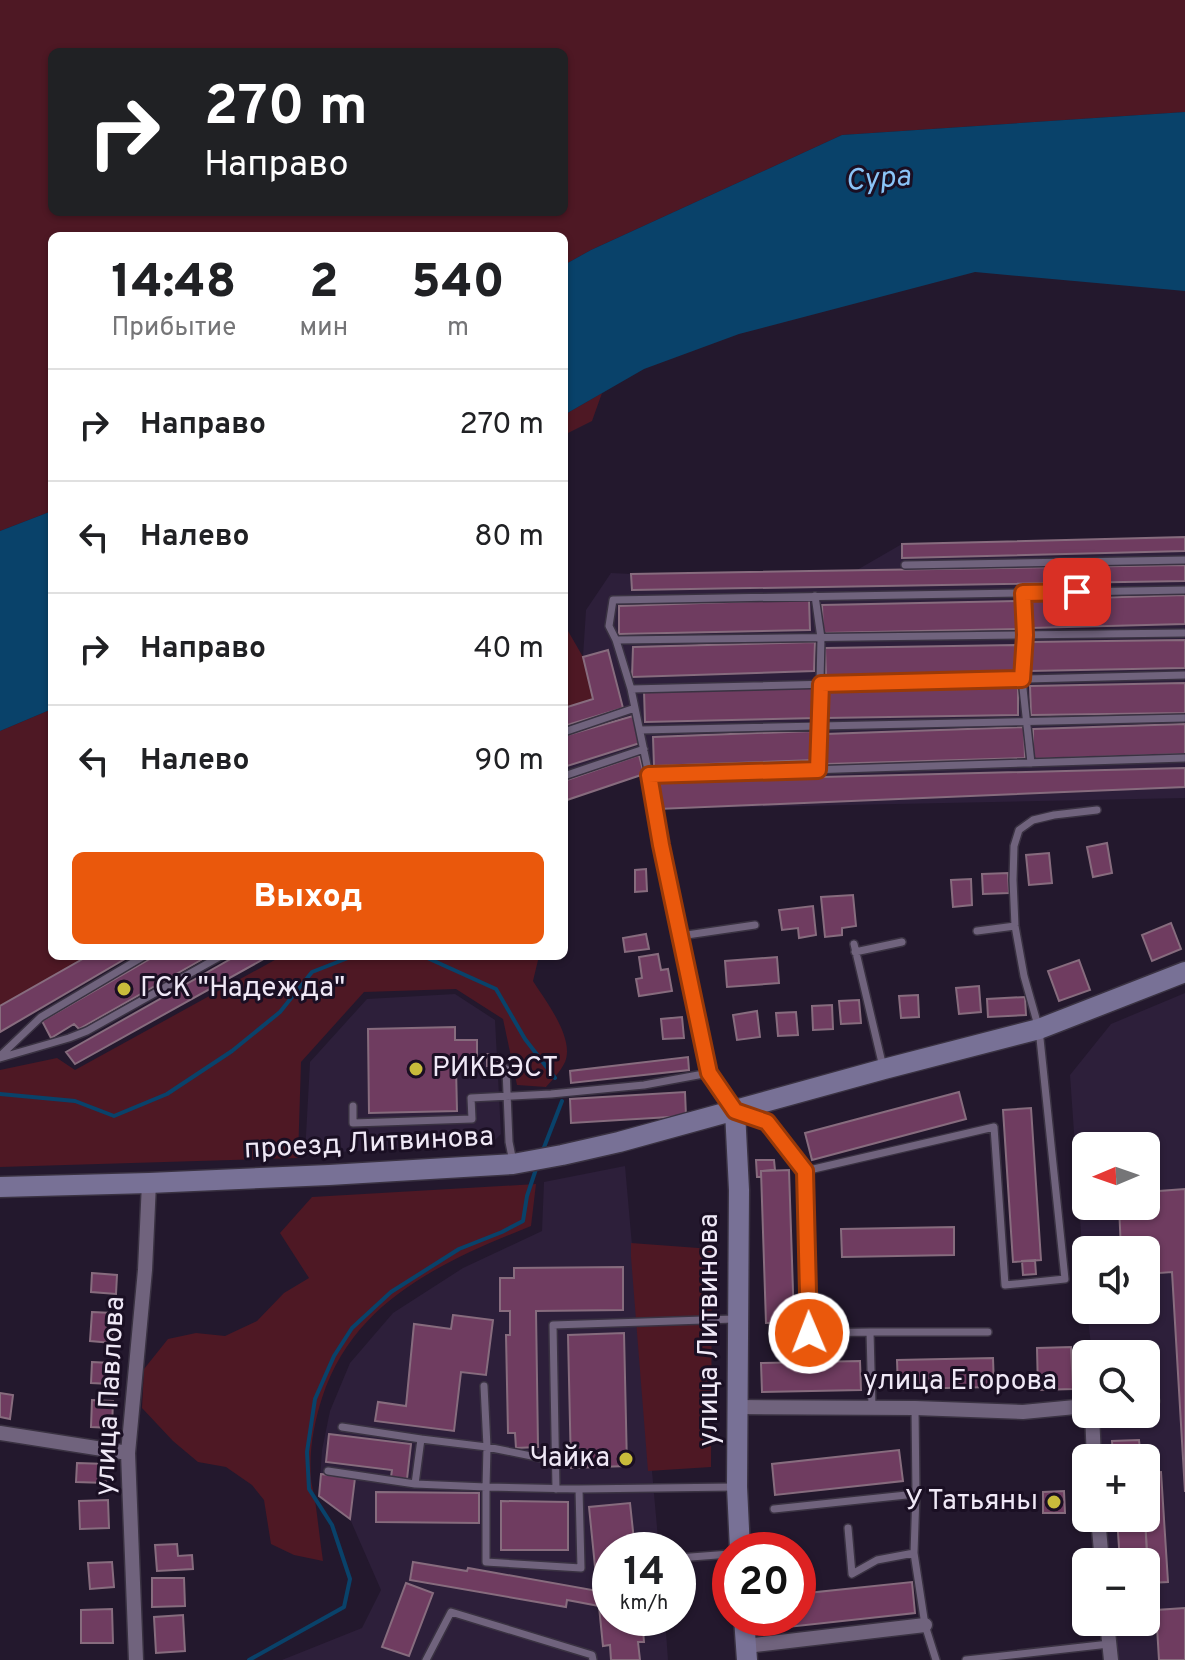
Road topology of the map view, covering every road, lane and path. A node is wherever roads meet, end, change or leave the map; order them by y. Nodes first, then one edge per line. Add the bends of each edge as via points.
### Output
1 (1185, 560) edge
2 (905, 565) dead end
3 (1185, 590) edge
4 (1023, 593) junction
5 (815, 596) junction
6 (1185, 633) edge
7 (1025, 635) junction
8 (821, 638) junction
9 (616, 640) junction
10 (1185, 675) edge
11 (1022, 679) junction
12 (821, 684) junction
13 (631, 689) junction
14 (635, 708) junction
15 (1185, 718) edge
16 (1027, 722) junction
17 (819, 726) junction
18 (640, 730) junction
19 (568, 731) edge
20 (644, 749) junction
21 (1185, 758) edge
22 (1031, 763) junction
23 (818, 770) junction
24 (568, 775) edge
25 (649, 775) junction
26 (1097, 810) dead end
27 (661, 845) joint
28 (755, 925) dead end
29 (1015, 926) junction
30 (977, 931) dead end
31 (680, 936) junction
32 (902, 942) dead end
33 (137, 960) edge
34 (214, 960) edge
35 (1185, 972) edge
36 (1039, 1029) junction
37 (0, 1057) edge
38 (506, 1069) dead end
39 (884, 1069) junction
40 (709, 1073) junction
41 (508, 1096) junction
42 (353, 1106) dead end
43 (735, 1111) junction
44 (513, 1164) junction
45 (805, 1171) junction
46 (149, 1183) junction
47 (0, 1187) edge
48 (738, 1319) junction
49 (870, 1332) junction
50 (988, 1332) dead end
51 (484, 1386) dead end
52 (738, 1407) junction
53 (1072, 1407) edge
54 (915, 1408) junction
55 (872, 1409) junction
56 (342, 1427) dead end
57 (0, 1433) edge
58 (421, 1439) junction
59 (487, 1447) junction
60 (128, 1453) junction
61 (556, 1461) junction
62 (328, 1471) dead end
63 (415, 1484) junction
64 (486, 1487) junction
65 (737, 1487) junction
66 (556, 1489) junction
67 (579, 1489) junction
68 (916, 1494) junction
69 (774, 1509) dead end
70 (848, 1528) dead end
71 (739, 1532) edge
72 (914, 1553) junction
73 (925, 1625) junction
74 (1108, 1636) edge
75 (1109, 1644) junction
76 (746, 1653) edge
77 (136, 1660) edge
78 (426, 1660) edge
79 (593, 1660) edge
80 (936, 1660) edge
81 (966, 1660) edge
82 (1111, 1660) edge

1 - 2 lane
3 - 4 lane
4 - 5 lane
4 - 7 lane
5 - 8 lane
5 - 9 lane via 613,600 609,626
6 - 7 lane
7 - 8 lane
7 - 11 lane
8 - 9 lane
8 - 12 lane
9 - 13 lane
10 - 11 lane
11 - 12 lane
11 - 16 lane
12 - 13 lane
12 - 17 lane
13 - 14 lane
14 - 18 lane
14 - 19 lane
15 - 16 lane
16 - 17 lane
16 - 22 lane
17 - 18 lane
17 - 23 lane
18 - 20 lane
20 - 24 lane
20 - 25 lane
21 - 22 lane
22 - 23 lane
23 - 25 lane
25 - 27 lane
26 - 29 lane via 1043,817 1019,830 1014,846
27 - 31 street
28 - 31 lane
29 - 30 lane
29 - 36 lane
31 - 40 street
32 - 39 lane via 854,948
33 - 37 lane via 41,1017
34 - 37 lane via 87,1031
35 - 36 main road, проезд Литвинова
36 - 39 main road, проезд Литвинова
36 - 45 lane via 1065,1279 1005,1285 994,1127
38 - 41 lane
39 - 43 main road, проезд Литвинова
40 - 41 lane via 644,1085
40 - 43 street
41 - 42 lane via 471,1098 472,1119 353,1123
41 - 44 lane
43 - 44 main road, проезд Литвинова
43 - 45 lane via 767,1122
43 - 48 main road, улица Литвинова
44 - 46 main road, проезд Литвинова
45 - 49 lane via 809,1333
46 - 47 main road, проезд Литвинова
46 - 60 street, улица Павлова
48 - 52 main road, улица Литвинова
48 - 61 lane via 553,1325
49 - 50 lane
49 - 55 lane
51 - 59 lane
52 - 55 street, улица Егорова
52 - 65 main road, улица Литвинова
53 - 54 street, улица Егорова via 1023,1412
54 - 55 street, улица Егорова
54 - 68 lane
56 - 58 lane
57 - 60 street
58 - 59 lane
58 - 63 lane
59 - 61 lane
59 - 64 lane
60 - 77 street, улица Павлова
61 - 66 lane
62 - 63 lane
63 - 64 lane
64 - 66 lane
64 - 67 lane via 486,1562 581,1568
65 - 67 lane
65 - 71 main road, улица Литвинова
66 - 67 lane
68 - 69 lane
68 - 72 lane
70 - 72 lane via 852,1574 877,1560
72 - 73 lane
73 - 76 street
73 - 80 lane
74 - 75 street
75 - 81 lane
75 - 82 street
78 - 79 lane via 451,1612 592,1655

